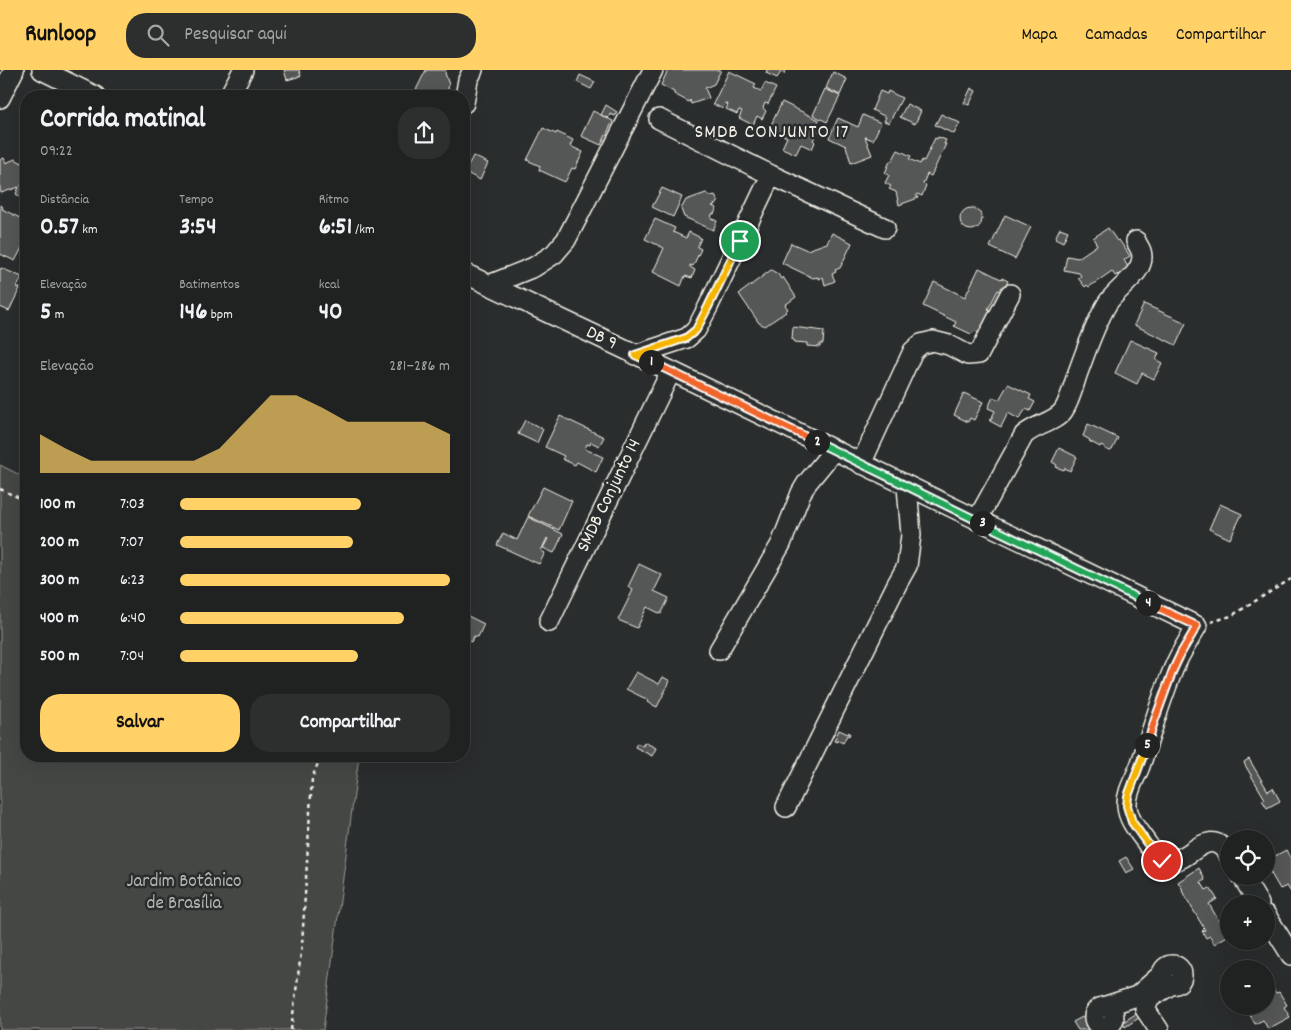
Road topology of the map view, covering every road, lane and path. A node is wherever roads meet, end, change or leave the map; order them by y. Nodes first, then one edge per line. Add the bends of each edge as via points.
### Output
1 (14, 70) edge
2 (243, 70) edge
3 (473, 70) edge
4 (652, 70) edge
5 (44, 71) edge
6 (83, 90) edge
7 (232, 90) edge
8 (466, 90) edge
9 (0, 98) edge
10 (659, 119) dead end
11 (771, 175) junction
12 (885, 228) dead end
13 (1136, 241) dead end
14 (470, 276) edge
15 (490, 286) junction
16 (1010, 294) dead end
17 (635, 355) junction
18 (670, 371) junction
19 (834, 450) junction
20 (861, 464) junction
21 (907, 486) junction
22 (0, 489) edge
23 (20, 498) edge
24 (977, 520) junction
25 (1291, 579) edge
26 (549, 622) dead end
27 (1197, 626) junction
28 (719, 650) dead end
29 (319, 762) edge
30 (786, 807) dead end
31 (1220, 847) edge
32 (1275, 922) edge
33 (1285, 930) edge
34 (1291, 955) edge
35 (1145, 1010) junction
36 (291, 1030) edge
37 (1159, 1030) edge

1 - 9 street
2 - 7 street
3 - 8 street
4 - 15 street via 566,240 554,254 534,267
5 - 6 street
10 - 11 street
11 - 12 street
11 - 17 street via 696,330 686,338
13 - 24 street via 1142,258 1138,271 1108,301 1063,410 1024,434
14 - 15 street, DB 9
15 - 17 street, DB 9
16 - 20 street via 979,354 968,355 933,341 921,344 914,351
17 - 18 street, DB 9
18 - 19 street, DB 9
18 - 26 street, SMDB Conjunto 14
19 - 20 street, DB 9
19 - 28 street via 807,483 781,544
20 - 21 street, DB 9
21 - 24 street, DB 9
21 - 30 street via 910,535 907,566
22 - 23 path
24 - 27 street, DB 9
25 - 27 path via 1231,616
27 - 31 street via 1173,670 1127,806 1132,822 1162,861 1178,859 1207,842
29 - 36 path via 312,778 302,945
32 - 33 street
33 - 34 street
35 - 35 street via 1150,998 1167,979 1106,1016
35 - 37 street

